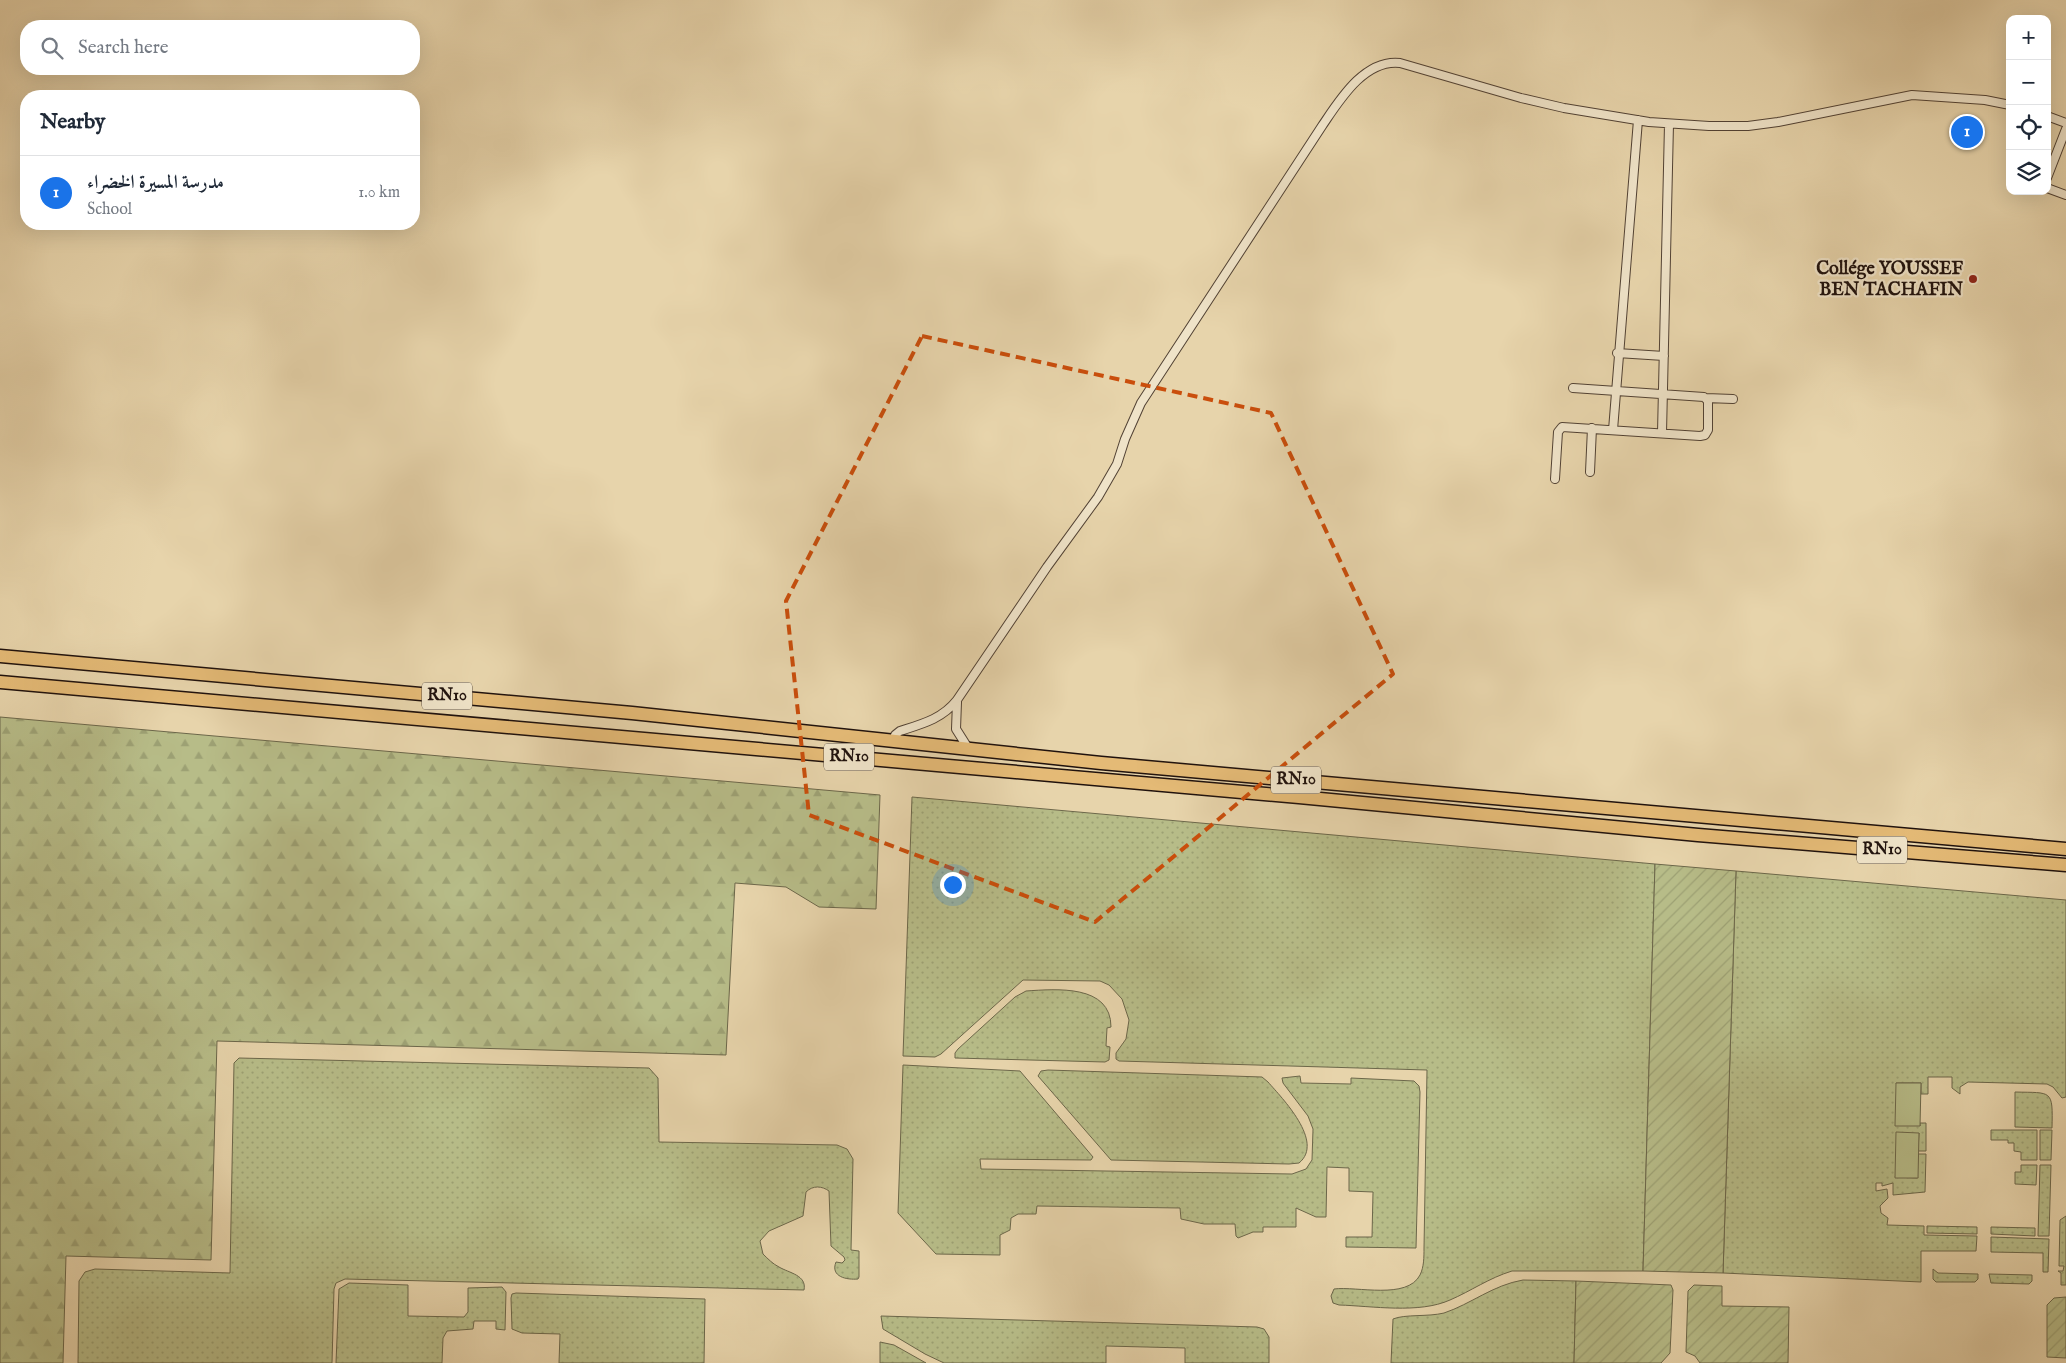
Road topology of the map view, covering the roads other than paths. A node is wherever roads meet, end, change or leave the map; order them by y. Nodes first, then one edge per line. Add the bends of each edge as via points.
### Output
1 (2006, 103) edge
2 (2051, 117) edge
3 (1638, 120) junction
4 (2066, 123) edge
5 (1668, 124) junction
6 (2066, 129) edge
7 (2051, 168) edge
8 (2051, 190) edge
9 (2066, 196) edge
10 (1617, 353) junction
11 (1664, 356) junction
12 (1573, 388) dead end
13 (1614, 390) junction
14 (1663, 394) junction
15 (1706, 398) junction
16 (1733, 399) dead end
17 (1592, 428) junction
18 (1612, 430) junction
19 (1662, 433) junction
20 (1590, 472) dead end
21 (1555, 479) dead end
22 (0, 656) edge
23 (0, 682) edge
24 (957, 700) junction
25 (893, 742) junction
26 (968, 748) junction
27 (892, 761) junction
28 (1700, 815) junction
29 (1698, 835) junction
30 (2066, 849) edge
31 (2066, 866) edge

1 - 5 street via 1912,95 1748,126
2 - 4 street
3 - 5 street
3 - 10 street
3 - 24 street via 1592,114 1521,98 1400,63 1381,65 1362,77 1322,126 1150,388 1134,416 1114,471 1098,497
5 - 11 street
6 - 7 street
8 - 9 street
10 - 11 street
10 - 13 street
11 - 14 street
12 - 13 street
13 - 14 street
13 - 18 street
14 - 15 street
14 - 19 street
15 - 16 street
15 - 19 street via 1708,430 1705,435
17 - 18 street
17 - 20 street
17 - 21 street via 1560,429
18 - 19 street
22 - 25 highway, RN10 via 622,712
23 - 27 highway, RN10
24 - 25 street via 950,710 936,719 900,731
24 - 26 street via 956,729
25 - 26 highway, RN10
25 - 27 highway
26 - 28 highway, RN10 via 1102,763
27 - 29 highway, RN10
28 - 29 highway
28 - 30 highway, RN10
29 - 31 highway, RN10

